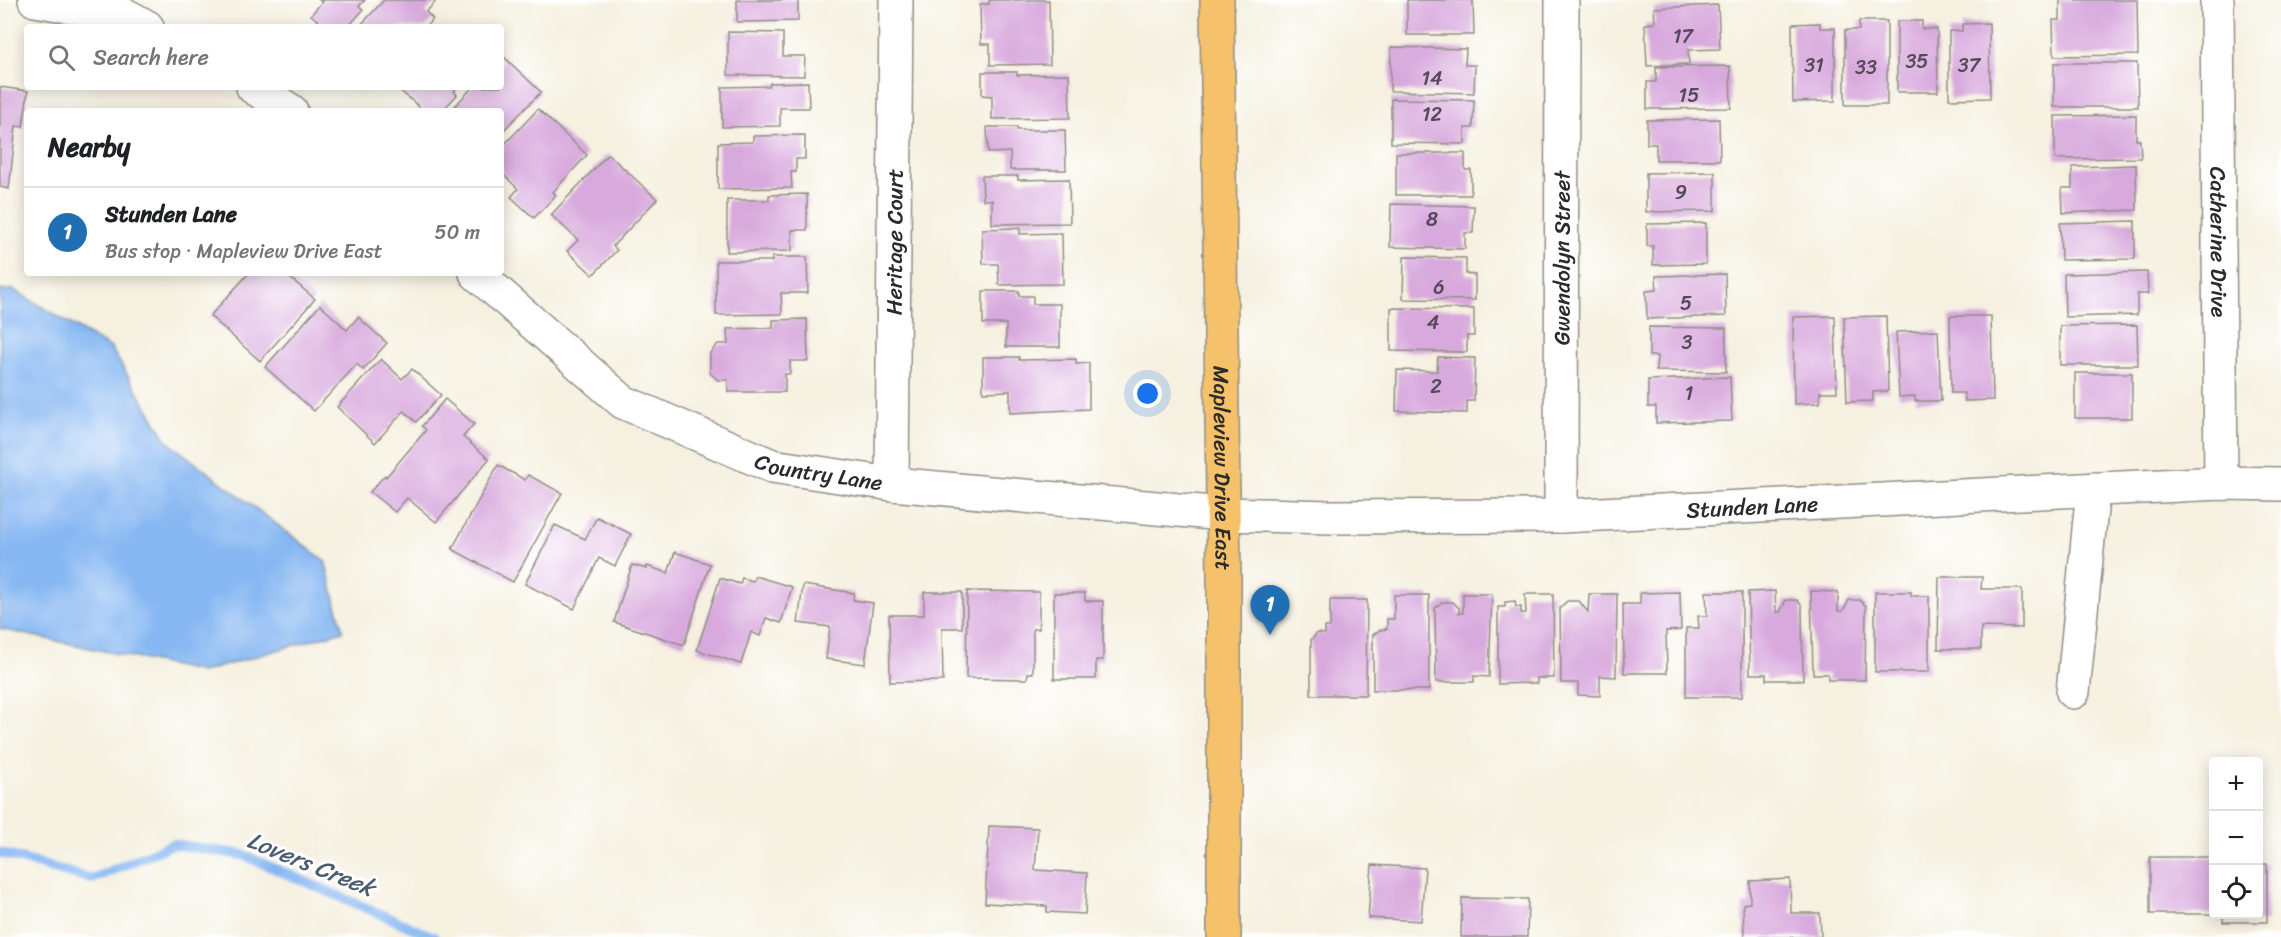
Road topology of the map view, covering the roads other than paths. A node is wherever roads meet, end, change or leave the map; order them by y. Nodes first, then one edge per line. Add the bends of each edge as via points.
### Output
1 (35, 0) edge
2 (896, 0) edge
3 (1217, 0) edge
4 (1562, 0) edge
5 (2217, 0) edge
6 (142, 24) edge
7 (258, 90) edge
8 (286, 108) edge
9 (479, 276) edge
10 (2221, 483) junction
11 (892, 484) junction
12 (2281, 484) edge
13 (2093, 489) junction
14 (1223, 514) junction
15 (1561, 516) junction
16 (2073, 692) dead end
17 (1224, 937) edge

1 - 6 street via 127,16
2 - 11 street, Heritage Court
3 - 14 main road, Mapleview Drive East
4 - 15 street, Gwendolyn Street
5 - 10 street, Catherine Drive
7 - 8 street
9 - 11 street, Country Lane via 623,402 772,466
10 - 12 street, Stunden Lane
10 - 13 street, Stunden Lane
11 - 14 street, Country Lane
13 - 15 street, Stunden Lane
13 - 16 street
14 - 15 street, Stunden Lane
14 - 17 main road, Mapleview Drive East

